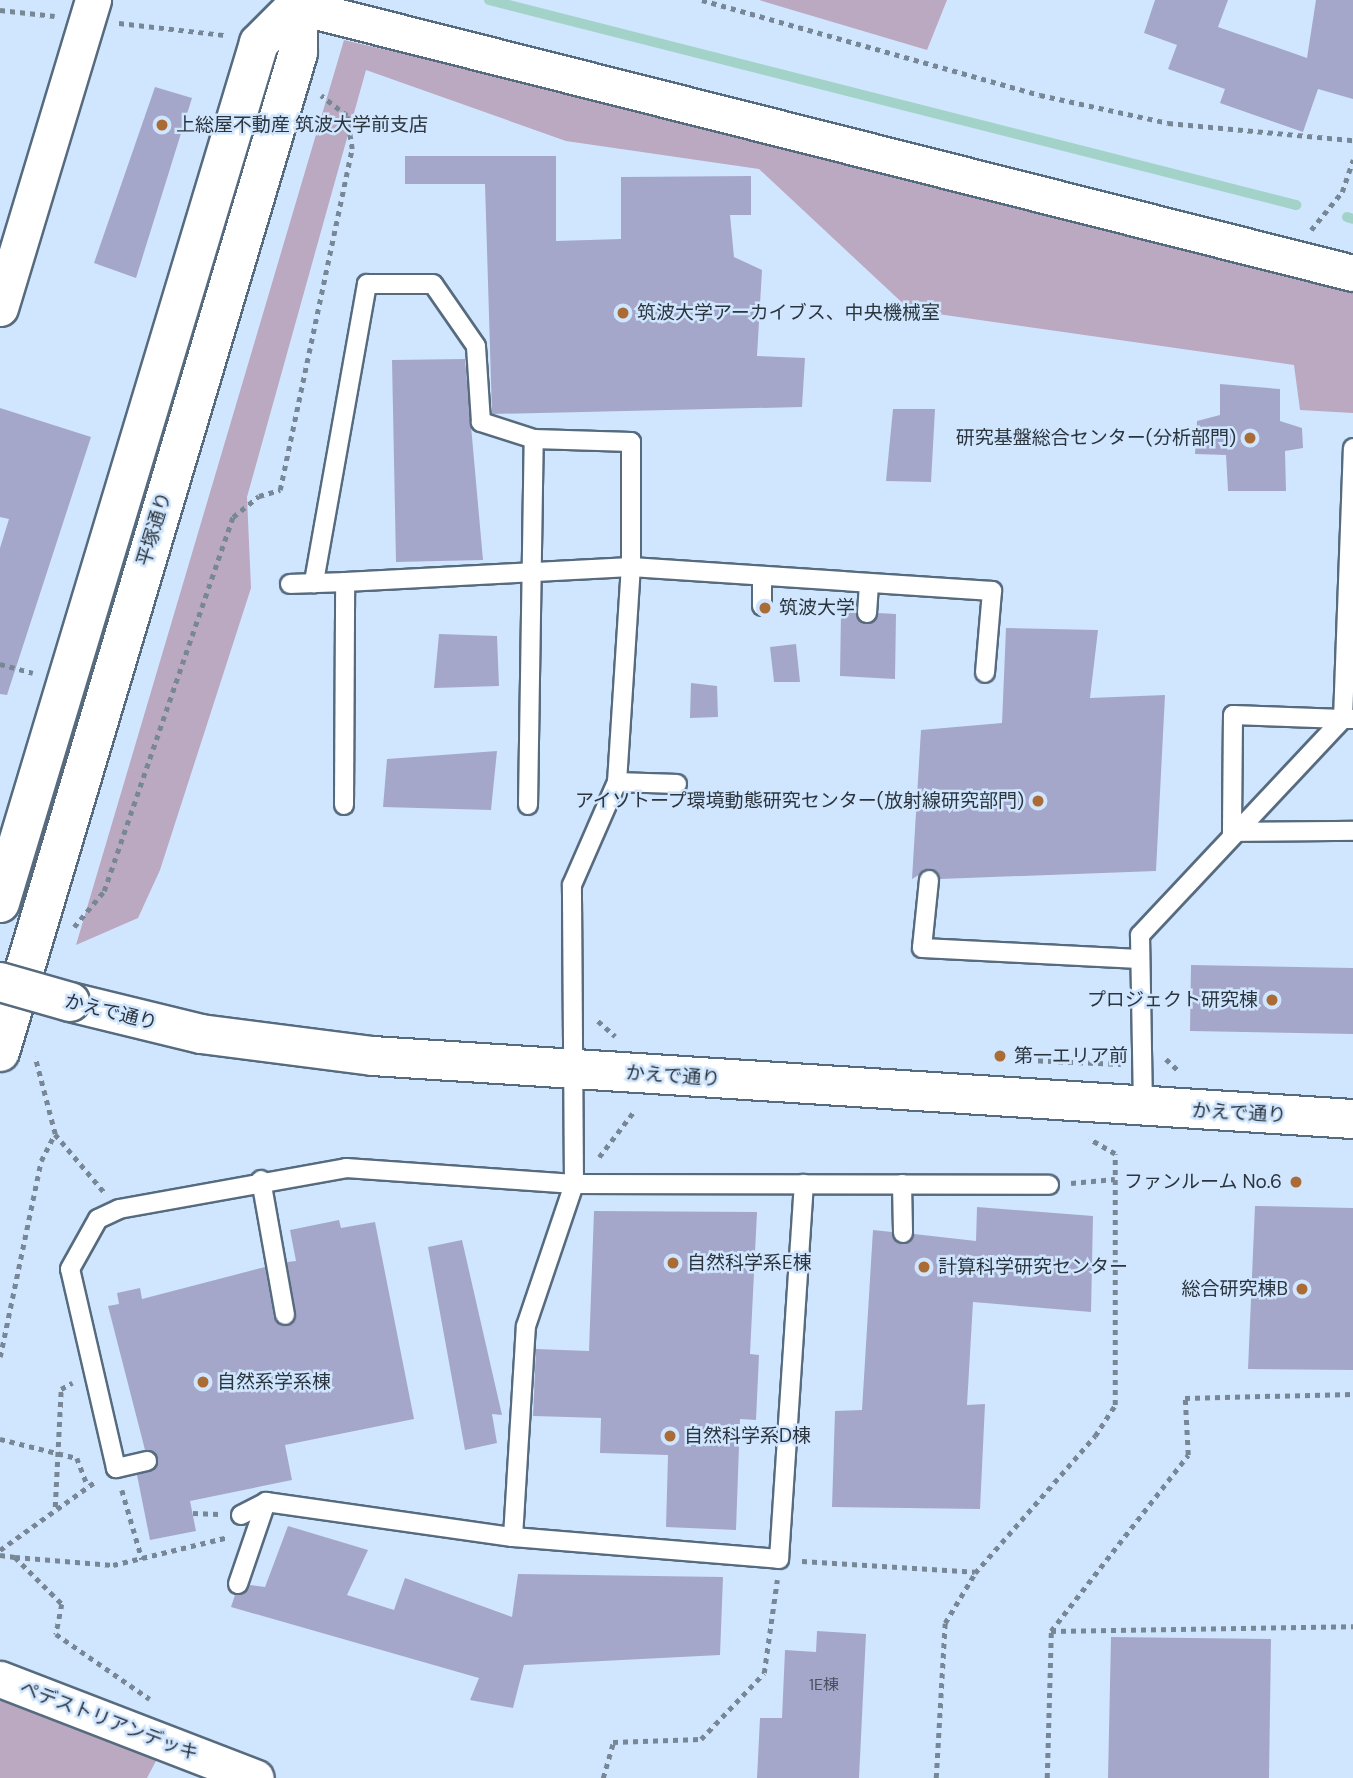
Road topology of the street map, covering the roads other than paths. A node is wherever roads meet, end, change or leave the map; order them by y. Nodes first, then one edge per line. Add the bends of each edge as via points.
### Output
1 (93, 0) edge
2 (289, 2) edge
3 (1353, 273) edge
4 (0, 308) edge
5 (534, 439) junction
6 (1353, 448) edge
7 (631, 567) junction
8 (532, 574) junction
9 (762, 576) junction
10 (345, 582) junction
11 (290, 583) dead end
12 (314, 583) junction
13 (869, 583) junction
14 (761, 606) dead end
15 (867, 613) dead end
16 (985, 673) dead end
17 (1348, 719) edge
18 (617, 782) junction
19 (677, 784) dead end
20 (344, 804) dead end
21 (528, 805) dead end
22 (1353, 831) edge
23 (1232, 832) junction
24 (929, 880) dead end
25 (0, 904) edge
26 (1140, 958) junction
27 (0, 982) edge
28 (15, 1049) edge
29 (577, 1068) junction
30 (1143, 1108) junction
31 (1353, 1119) edge
32 (261, 1180) junction
33 (574, 1184) junction
34 (804, 1184) junction
35 (902, 1184) junction
36 (1049, 1185) road end
37 (903, 1233) dead end
38 (285, 1315) dead end
39 (147, 1461) dead end
40 (266, 1502) junction
41 (240, 1516) dead end
42 (513, 1537) junction
43 (238, 1584) dead end
44 (0, 1679) edge
45 (257, 1778) edge

1 - 4 street
2 - 3 street
2 - 25 main road, 平塚通り via 259,43
2 - 28 main road, 平塚通り via 298,53
5 - 7 lane via 631,442
5 - 8 lane
5 - 12 lane via 481,422 475,346 433,284 367,284
6 - 17 lane
7 - 8 lane
7 - 9 lane
7 - 18 lane
8 - 10 lane
8 - 21 lane
9 - 13 lane
9 - 14 lane
10 - 12 lane
10 - 20 lane
11 - 12 lane
13 - 15 lane
13 - 16 lane via 992,591
17 - 23 lane
17 - 23 lane via 1233,715
18 - 19 lane
18 - 29 lane via 572,885
22 - 23 lane
23 - 26 lane via 1140,935
24 - 26 lane via 922,948
26 - 30 lane
27 - 29 main road, かえで通り, bridge via 70,1002 285,1047
29 - 30 main road, かえで通り
29 - 33 lane
30 - 31 main road, かえで通り
32 - 33 lane via 346,1168
32 - 38 lane
32 - 39 lane via 119,1209 98,1219 70,1269 98,1371 116,1468
33 - 34 lane
33 - 42 lane via 526,1325
34 - 35 lane
34 - 42 lane via 779,1559
35 - 36 lane
35 - 37 lane
40 - 41 lane
40 - 42 lane
40 - 43 lane
44 - 45 street, ペデストリアンデッキ

